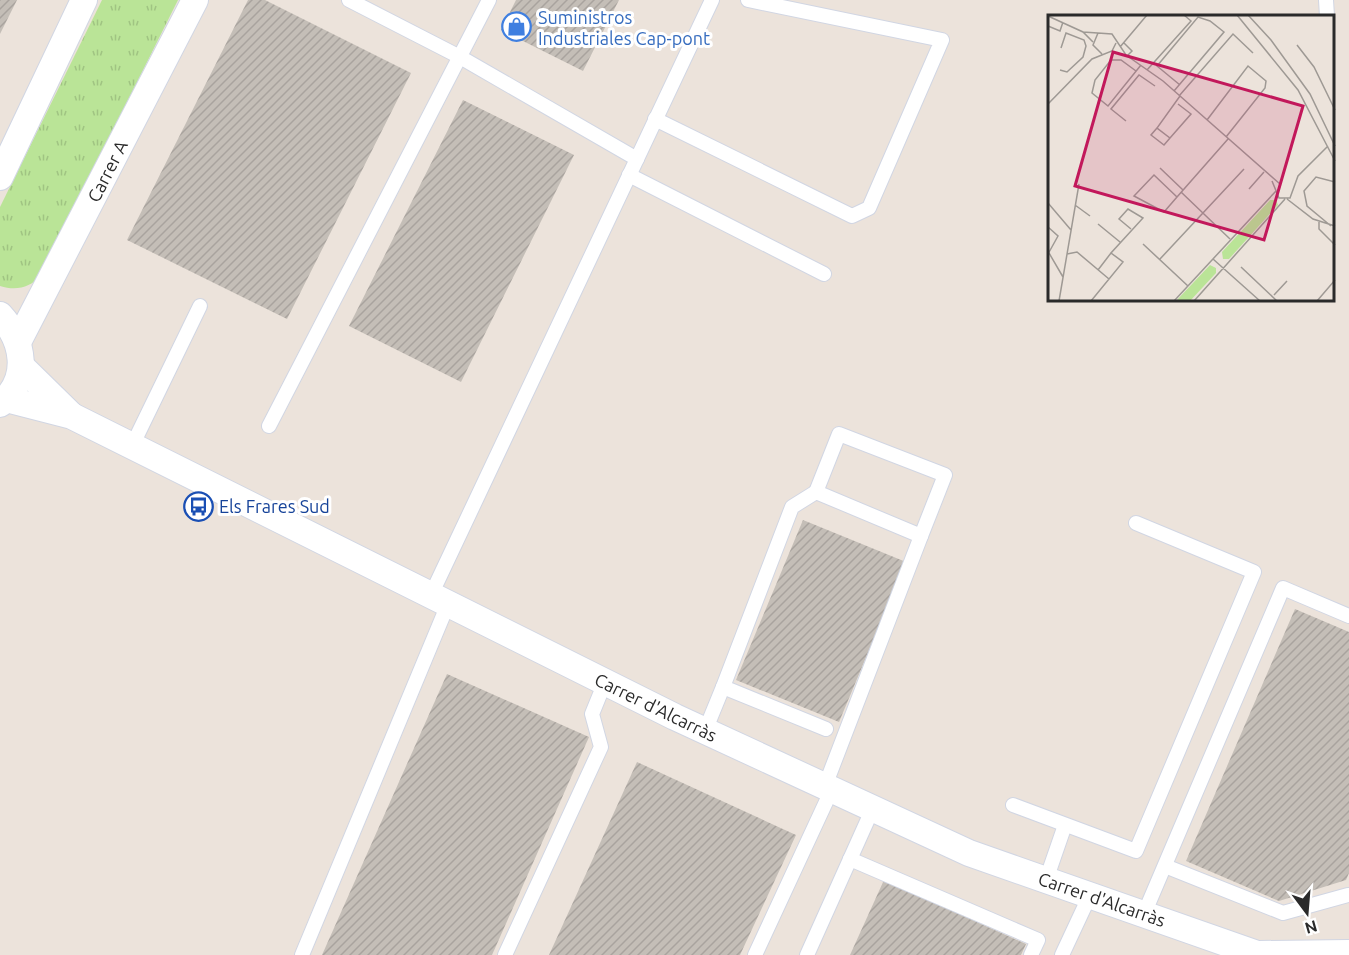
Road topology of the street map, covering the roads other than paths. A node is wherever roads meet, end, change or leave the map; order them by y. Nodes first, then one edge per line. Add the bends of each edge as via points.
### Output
1 (84, 0) edge
2 (195, 0) edge
3 (349, 0) edge
4 (489, 0) edge
5 (712, 0) edge
6 (748, 0) edge
7 (1326, 0) edge
8 (1327, 15) edge
9 (460, 57) junction
10 (655, 119) junction
11 (637, 159) junction
12 (629, 175) junction
13 (0, 177) edge
14 (824, 274) dead end
15 (200, 306) dead end
16 (0, 315) edge
17 (20, 354) junction
18 (3, 402) edge
19 (72, 416) junction
20 (269, 426) dead end
21 (132, 446) junction
22 (816, 492) junction
23 (1136, 523) dead end
24 (921, 536) junction
25 (440, 600) junction
26 (1349, 616) edge
27 (605, 682) junction
28 (723, 687) junction
29 (826, 729) dead end
30 (705, 730) junction
31 (828, 788) junction
32 (1013, 806) dead end
33 (873, 808) junction
34 (1065, 825) junction
35 (850, 859) junction
36 (1165, 866) junction
37 (1046, 880) junction
38 (1090, 895) junction
39 (1349, 895) edge
40 (1144, 914) junction
41 (1349, 953) edge
42 (1253, 954) edge
43 (302, 955) edge
44 (505, 955) edge
45 (755, 955) edge
46 (807, 955) edge
47 (1031, 955) edge
48 (1062, 955) edge

1 - 13 street
2 - 17 street, Carrer A
3 - 9 lane
4 - 9 lane
5 - 10 lane
6 - 10 lane via 942,40 869,208 852,216
7 - 8 lane
9 - 11 lane
9 - 20 lane
10 - 11 lane
11 - 12 lane
12 - 14 lane
12 - 25 lane
15 - 21 lane
16 - 17 street, Carrer d'Alcarràs via 11,327
17 - 18 street, Carrer A via 16,384
17 - 19 street, Carrer d'Alcarràs
18 - 19 street, Carrer d'Alcarràs
19 - 21 street, Carrer d'Alcarràs
21 - 25 street, Carrer d'Alcarràs
22 - 24 lane
22 - 24 lane via 839,434 945,475
22 - 28 lane via 792,507
23 - 34 lane via 1254,572 1136,851
24 - 31 lane
25 - 27 street, Carrer d'Alcarràs
25 - 43 lane
26 - 36 lane via 1283,588
27 - 30 street, Carrer d'Alcarràs
27 - 44 lane via 592,714 600,747
28 - 29 lane
28 - 30 lane
30 - 31 street, Carrer d'Alcarràs
31 - 33 street, Carrer d'Alcarràs
31 - 45 lane
32 - 34 lane
33 - 35 lane
33 - 37 street, Carrer d'Alcarràs via 969,853
34 - 37 lane
35 - 46 lane
35 - 47 lane via 1038,940
36 - 39 lane via 1283,913
36 - 40 lane
37 - 38 street, Carrer d'Alcarràs
38 - 40 street, Carrer d'Alcarràs
38 - 48 lane
40 - 42 street, Carrer d'Alcarràs
41 - 42 street, Carrer d'Alcarràs

